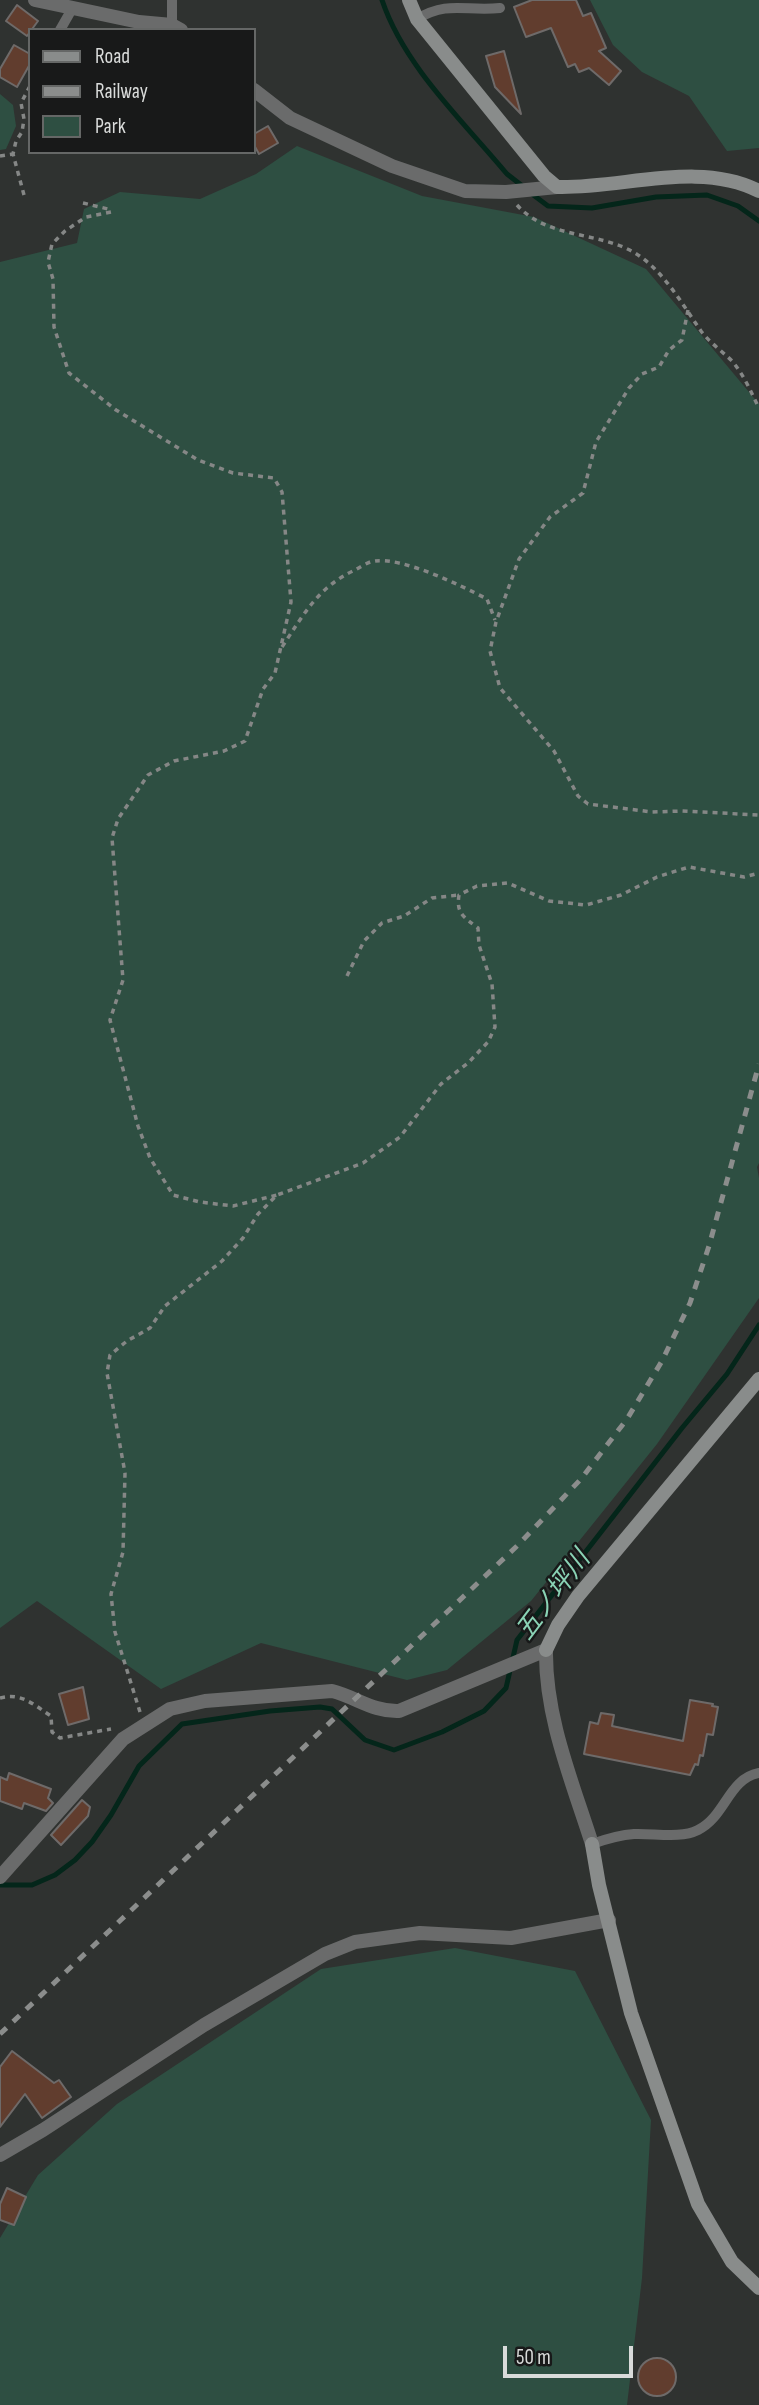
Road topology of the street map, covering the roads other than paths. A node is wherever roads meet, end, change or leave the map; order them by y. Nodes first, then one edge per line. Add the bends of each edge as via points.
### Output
1 (35, 0) edge
2 (173, 0) edge
3 (409, 0) edge
4 (500, 8) dead end
5 (72, 9) junction
6 (417, 19) junction
7 (177, 27) edge
8 (61, 28) edge
9 (256, 92) edge
10 (557, 187) junction
11 (759, 191) edge
12 (759, 1379) edge
13 (546, 1650) junction
14 (759, 1773) edge
15 (592, 1844) junction
16 (0, 1877) edge
17 (608, 1920) junction
18 (0, 2155) edge
19 (759, 2288) edge

1 - 5 street
2 - 7 lane
3 - 6 street
4 - 6 lane via 453,7
5 - 7 street
5 - 8 lane
6 - 10 street
9 - 10 street via 290,118 392,166 465,191
10 - 11 street via 710,176
12 - 13 street via 578,1596
13 - 15 street via 552,1716
13 - 16 street via 399,1711 384,1712 332,1691 205,1701 170,1709 122,1739
14 - 15 lane via 737,1783 712,1821 690,1834 615,1836
15 - 17 street
17 - 18 street via 511,1938 420,1933 355,1942 324,1954 204,2025
17 - 19 street via 631,2014 698,2204 732,2262

